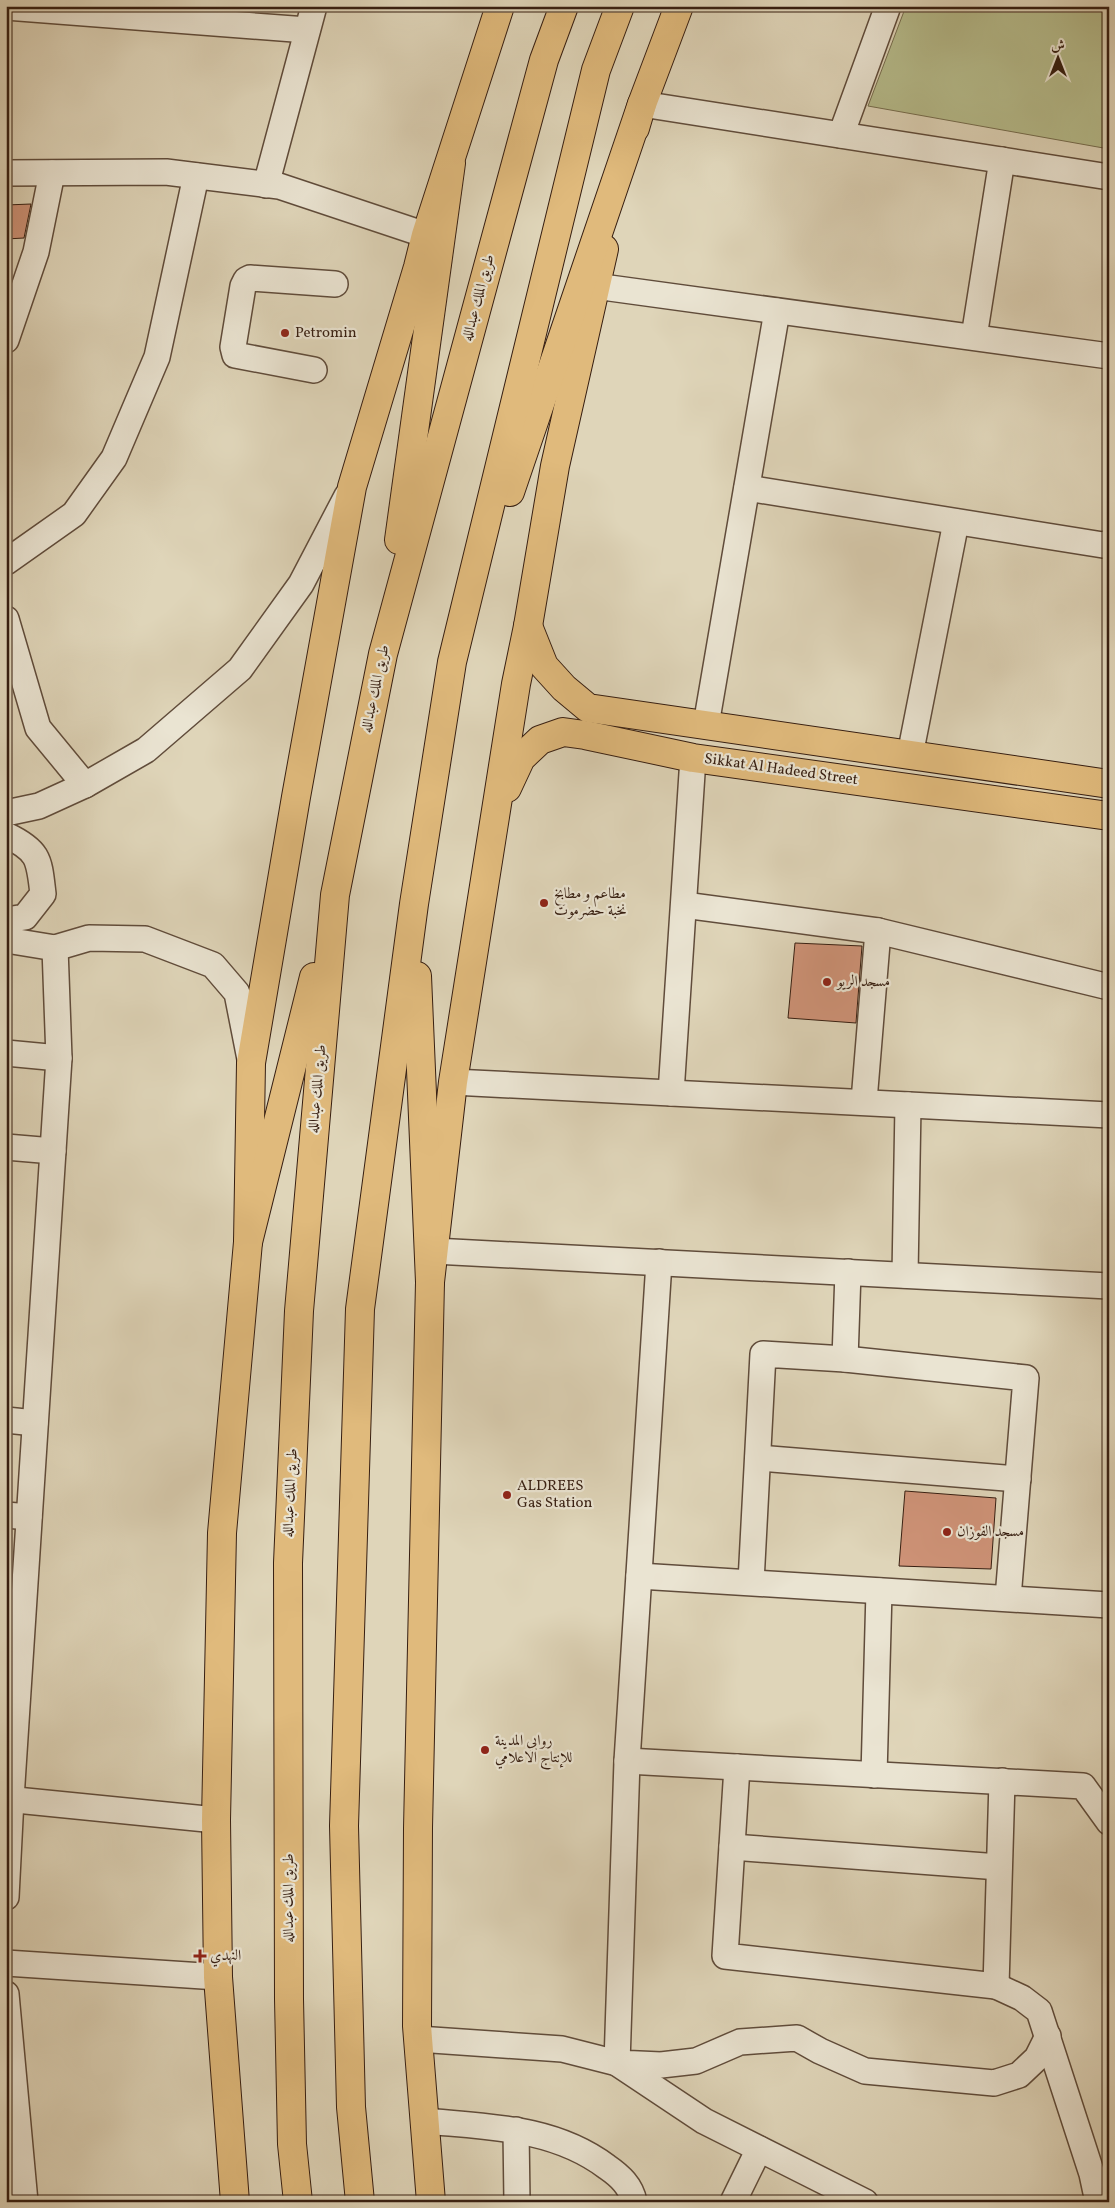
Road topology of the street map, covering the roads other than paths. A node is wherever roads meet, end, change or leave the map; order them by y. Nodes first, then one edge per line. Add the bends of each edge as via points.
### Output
1 (6, 6) edge
2 (500, 6) edge
3 (564, 6) edge
4 (620, 6) edge
5 (679, 6) edge
6 (888, 6) edge
7 (311, 18) edge
8 (642, 104) junction
9 (841, 135) junction
10 (1002, 160) junction
11 (451, 162) junction
12 (6, 173) edge
13 (52, 173) junction
14 (196, 176) junction
15 (1109, 177) edge
16 (266, 185) junction
17 (426, 235) junction
18 (335, 284) dead end
19 (595, 286) junction
20 (777, 311) junction
21 (974, 337) junction
22 (6, 340) edge
23 (1109, 356) edge
24 (314, 370) dead end
25 (352, 488) junction
26 (747, 488) junction
27 (956, 522) junction
28 (1109, 543) edge
29 (6, 562) edge
30 (6, 619) edge
31 (528, 626) junction
32 (383, 654) junction
33 (452, 662) junction
34 (587, 721) junction
35 (706, 725) junction
36 (910, 755) junction
37 (692, 758) junction
38 (1109, 784) edge
39 (85, 785) junction
40 (495, 812) junction
41 (6, 813) edge
42 (1109, 816) edge
43 (6, 835) edge
44 (335, 895) junction
45 (414, 904) junction
46 (684, 905) junction
47 (6, 920) edge
48 (878, 931) junction
49 (6, 940) edge
50 (56, 948) junction
51 (1109, 986) edge
52 (6, 1052) edge
53 (59, 1058) junction
54 (251, 1063) junction
55 (453, 1082) junction
56 (671, 1093) junction
57 (864, 1101) junction
58 (908, 1105) junction
59 (1109, 1115) edge
60 (6, 1147) edge
61 (53, 1151) junction
62 (248, 1242) junction
63 (434, 1251) junction
64 (659, 1262) junction
65 (848, 1272) junction
66 (906, 1275) junction
67 (430, 1282) junction
68 (1109, 1286) edge
69 (845, 1359) junction
70 (6, 1420) edge
71 (35, 1423) junction
72 (758, 1458) junction
73 (1018, 1479) junction
74 (18, 1516) edge
75 (639, 1576) junction
76 (751, 1582) junction
77 (879, 1591) junction
78 (1008, 1598) junction
79 (1109, 1605) edge
80 (14, 1622) edge
81 (627, 1761) junction
82 (737, 1767) junction
83 (874, 1774) junction
84 (1002, 1781) junction
85 (8, 1799) edge
86 (216, 1820) junction
87 (1109, 1822) edge
88 (732, 1847) junction
89 (999, 1867) junction
90 (6, 1897) edge
91 (6, 1963) edge
92 (218, 1978) junction
93 (996, 1986) junction
94 (6, 1994) edge
95 (1048, 2036) junction
96 (418, 2039) junction
97 (617, 2063) junction
98 (425, 2121) junction
99 (516, 2130) junction
100 (759, 2149) junction
101 (1101, 2171) edge
102 (235, 2201) edge
103 (25, 2202) edge
104 (298, 2202) edge
105 (360, 2202) edge
106 (432, 2202) edge
107 (517, 2202) edge
108 (634, 2202) edge
109 (732, 2202) edge
110 (865, 2202) edge
111 (1098, 2202) edge

1 - 7 street
2 - 11 main road
3 - 32 main road, طريق الملك عبدالله via 544,60
4 - 33 main road via 596,70
5 - 8 main road
6 - 9 street
7 - 16 street
8 - 9 street
8 - 19 main road
8 - 33 main road
9 - 10 street
10 - 15 street
10 - 21 street
11 - 17 main road
11 - 32 main road
12 - 13 street
13 - 14 street via 166,172
13 - 22 street via 36,252
14 - 16 street
14 - 29 street via 157,357 114,458 74,514
16 - 17 street via 279,186
17 - 25 main road
18 - 24 street via 250,278 243,286 233,347 236,355
19 - 20 street
19 - 31 main road via 555,466
20 - 21 street
20 - 26 street
21 - 23 street
25 - 39 street via 301,584 240,669 146,750
25 - 54 main road
26 - 27 street
26 - 35 street
27 - 28 street via 1103,545
27 - 36 street
30 - 39 street via 38,728
31 - 34 main road, Sikkat Al Hadeed Street via 544,666
31 - 40 main road
32 - 44 main road, طريق الملك عبدالله
33 - 45 main road
34 - 35 main road, Sikkat Al Hadeed Street
34 - 37 main road, Sikkat Al Hadeed Street
34 - 40 main road, Sikkat Al Hadeed Street via 540,740 521,758
35 - 36 main road, Sikkat Al Hadeed Street
36 - 38 main road, Sikkat Al Hadeed Street
37 - 42 main road, Sikkat Al Hadeed Street
37 - 46 street
39 - 41 street via 39,806
40 - 55 main road
43 - 47 street via 24,843 39,862 43,894 25,918
44 - 62 main road
44 - 104 main road, طريق الملك عبدالله via 299,1311 289,1544 289,1999 292,2144
45 - 67 main road
45 - 105 main road via 360,1308 344,1826 351,2107
46 - 48 street
46 - 56 street
48 - 51 street
48 - 57 street
49 - 50 street
50 - 53 street
50 - 54 street via 89,938 145,939 213,965 237,993
52 - 53 street
53 - 61 street
54 - 62 main road
55 - 56 street
55 - 63 main road
56 - 57 street
57 - 58 street
58 - 59 street
58 - 66 street
60 - 61 street
61 - 71 street
62 - 86 main road via 222,1533
63 - 64 street
63 - 67 main road
64 - 65 street
64 - 75 street
65 - 66 street
65 - 69 street
66 - 68 street
67 - 96 main road via 418,1828
69 - 72 street via 763,1354
69 - 73 street via 1026,1378
70 - 71 street
71 - 74 street
72 - 73 street
72 - 76 street
73 - 78 street
74 - 80 street
75 - 76 street
75 - 81 street
76 - 77 street
77 - 78 street
77 - 83 street
78 - 79 street
80 - 85 street
81 - 82 street
81 - 97 street
82 - 83 street
82 - 88 street
83 - 84 street
84 - 87 street via 1083,1786
84 - 89 street
85 - 86 street
85 - 90 street
86 - 92 main road
88 - 89 street
88 - 93 street via 725,1956
89 - 93 street
91 - 92 street
92 - 102 main road
93 - 95 street via 1022,1998 1039,2011
94 - 103 street
95 - 97 street via 1037,2058 1019,2075 994,2082 865,2071 797,2038 740,2042 696,2061 661,2065
95 - 101 street
96 - 97 street via 562,2049
96 - 98 main road
97 - 100 street via 704,2121
98 - 99 street
98 - 106 main road
99 - 107 street
99 - 108 street via 548,2136 590,2154 620,2176 632,2192
100 - 109 street
100 - 110 street
101 - 111 street

